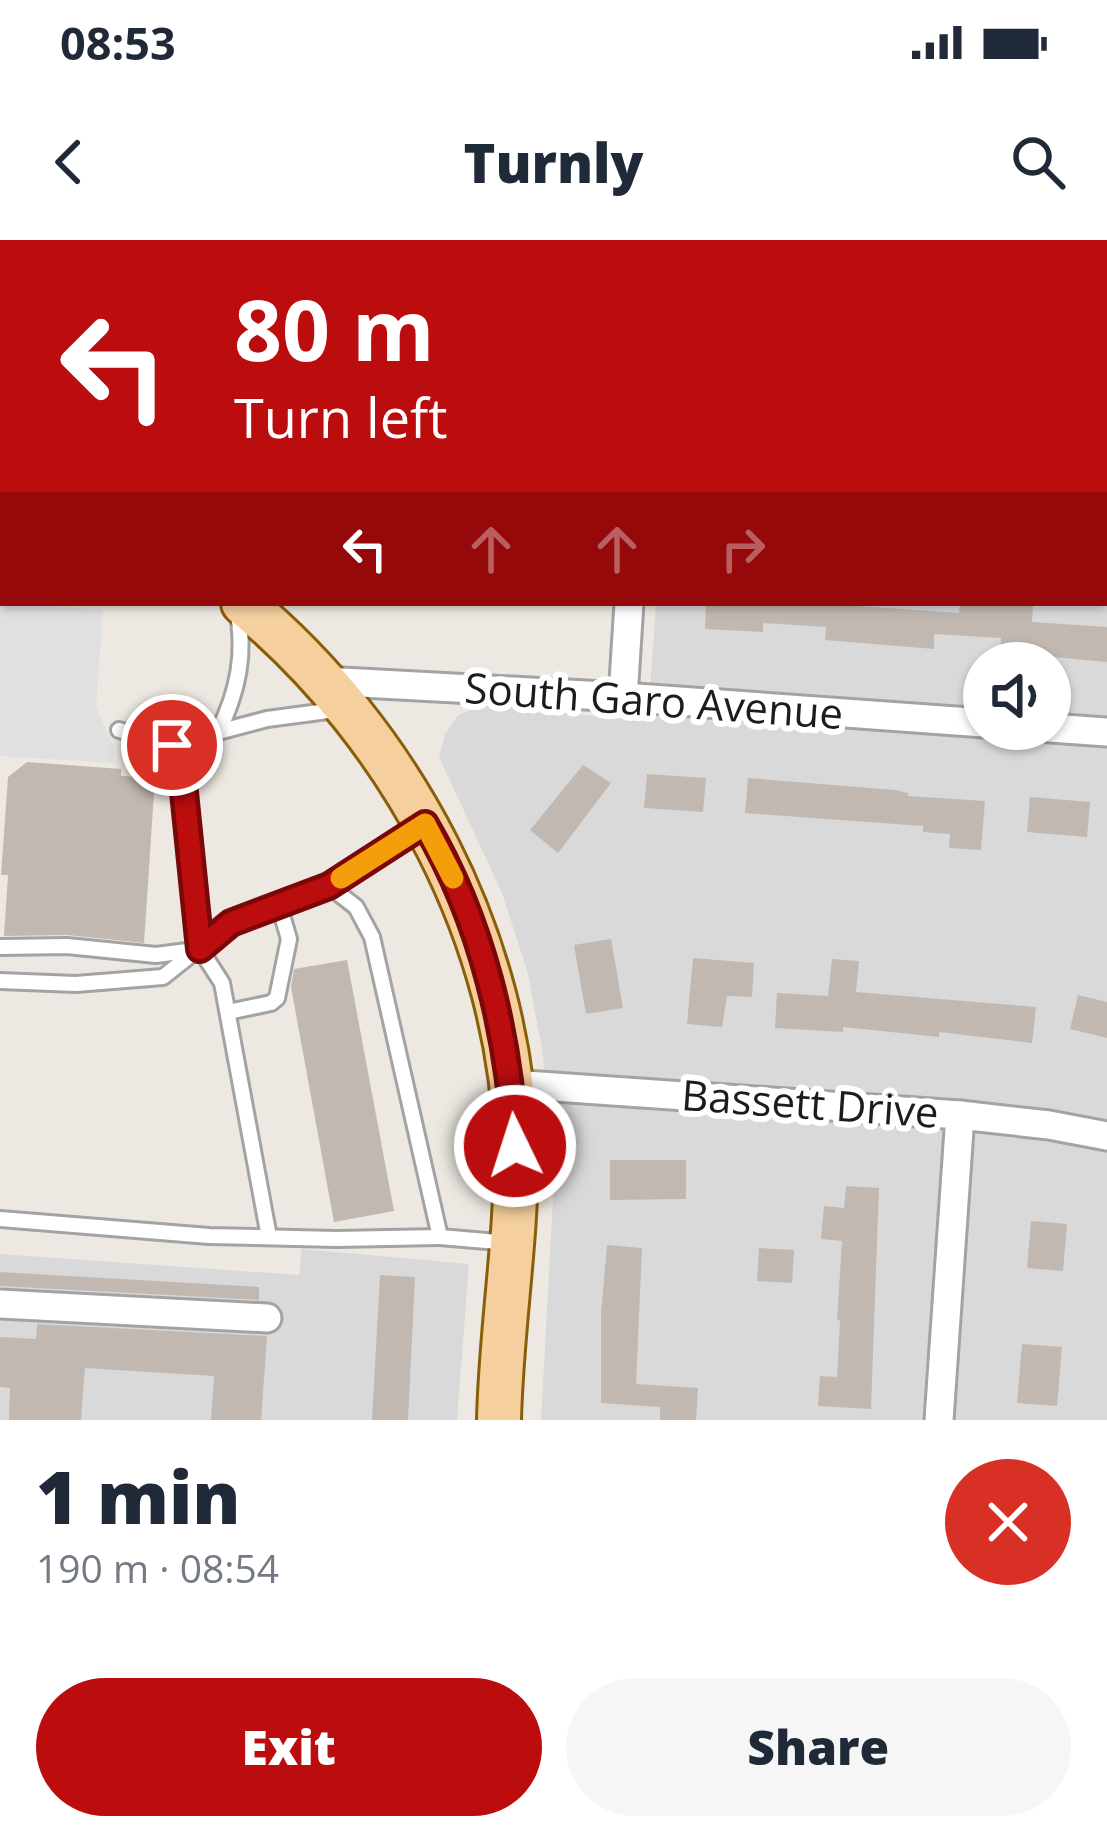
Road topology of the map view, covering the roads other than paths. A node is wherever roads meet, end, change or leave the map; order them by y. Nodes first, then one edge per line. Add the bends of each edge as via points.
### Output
1 (239, 606) edge
2 (243, 606) edge
3 (629, 606) edge
4 (336, 695) junction
5 (622, 697) junction
6 (963, 721) edge
7 (1071, 729) edge
8 (119, 730) dead end
9 (218, 732) junction
10 (1107, 732) edge
11 (172, 745) junction
12 (425, 824) junction
13 (329, 886) junction
14 (280, 905) junction
15 (0, 947) edge
16 (200, 949) junction
17 (0, 981) edge
18 (228, 1012) junction
19 (512, 1084) junction
20 (960, 1114) junction
21 (1107, 1136) edge
22 (0, 1219) edge
23 (269, 1237) junction
24 (440, 1237) junction
25 (512, 1244) junction
26 (0, 1304) edge
27 (267, 1318) dead end
28 (500, 1420) edge
29 (939, 1420) edge

1 - 9 lane via 241,667
2 - 4 main road
3 - 5 street
4 - 5 street, South Garo Avenue
4 - 9 lane
4 - 12 main road
5 - 6 street, South Garo Avenue
7 - 10 street
8 - 11 lane
9 - 11 lane
11 - 16 lane via 181,763
12 - 13 lane
12 - 19 main road via 470,922
13 - 14 lane
13 - 24 lane via 356,908 372,937
14 - 16 lane via 231,923
14 - 18 lane via 289,939 278,998
15 - 16 lane via 156,956
16 - 17 lane via 163,977
16 - 18 lane via 223,983
18 - 23 lane
19 - 20 street, Bassett Drive
19 - 25 main road
20 - 21 street, Bassett Drive
20 - 29 street
22 - 23 lane
23 - 24 lane
24 - 25 lane
25 - 28 main road
26 - 27 street

